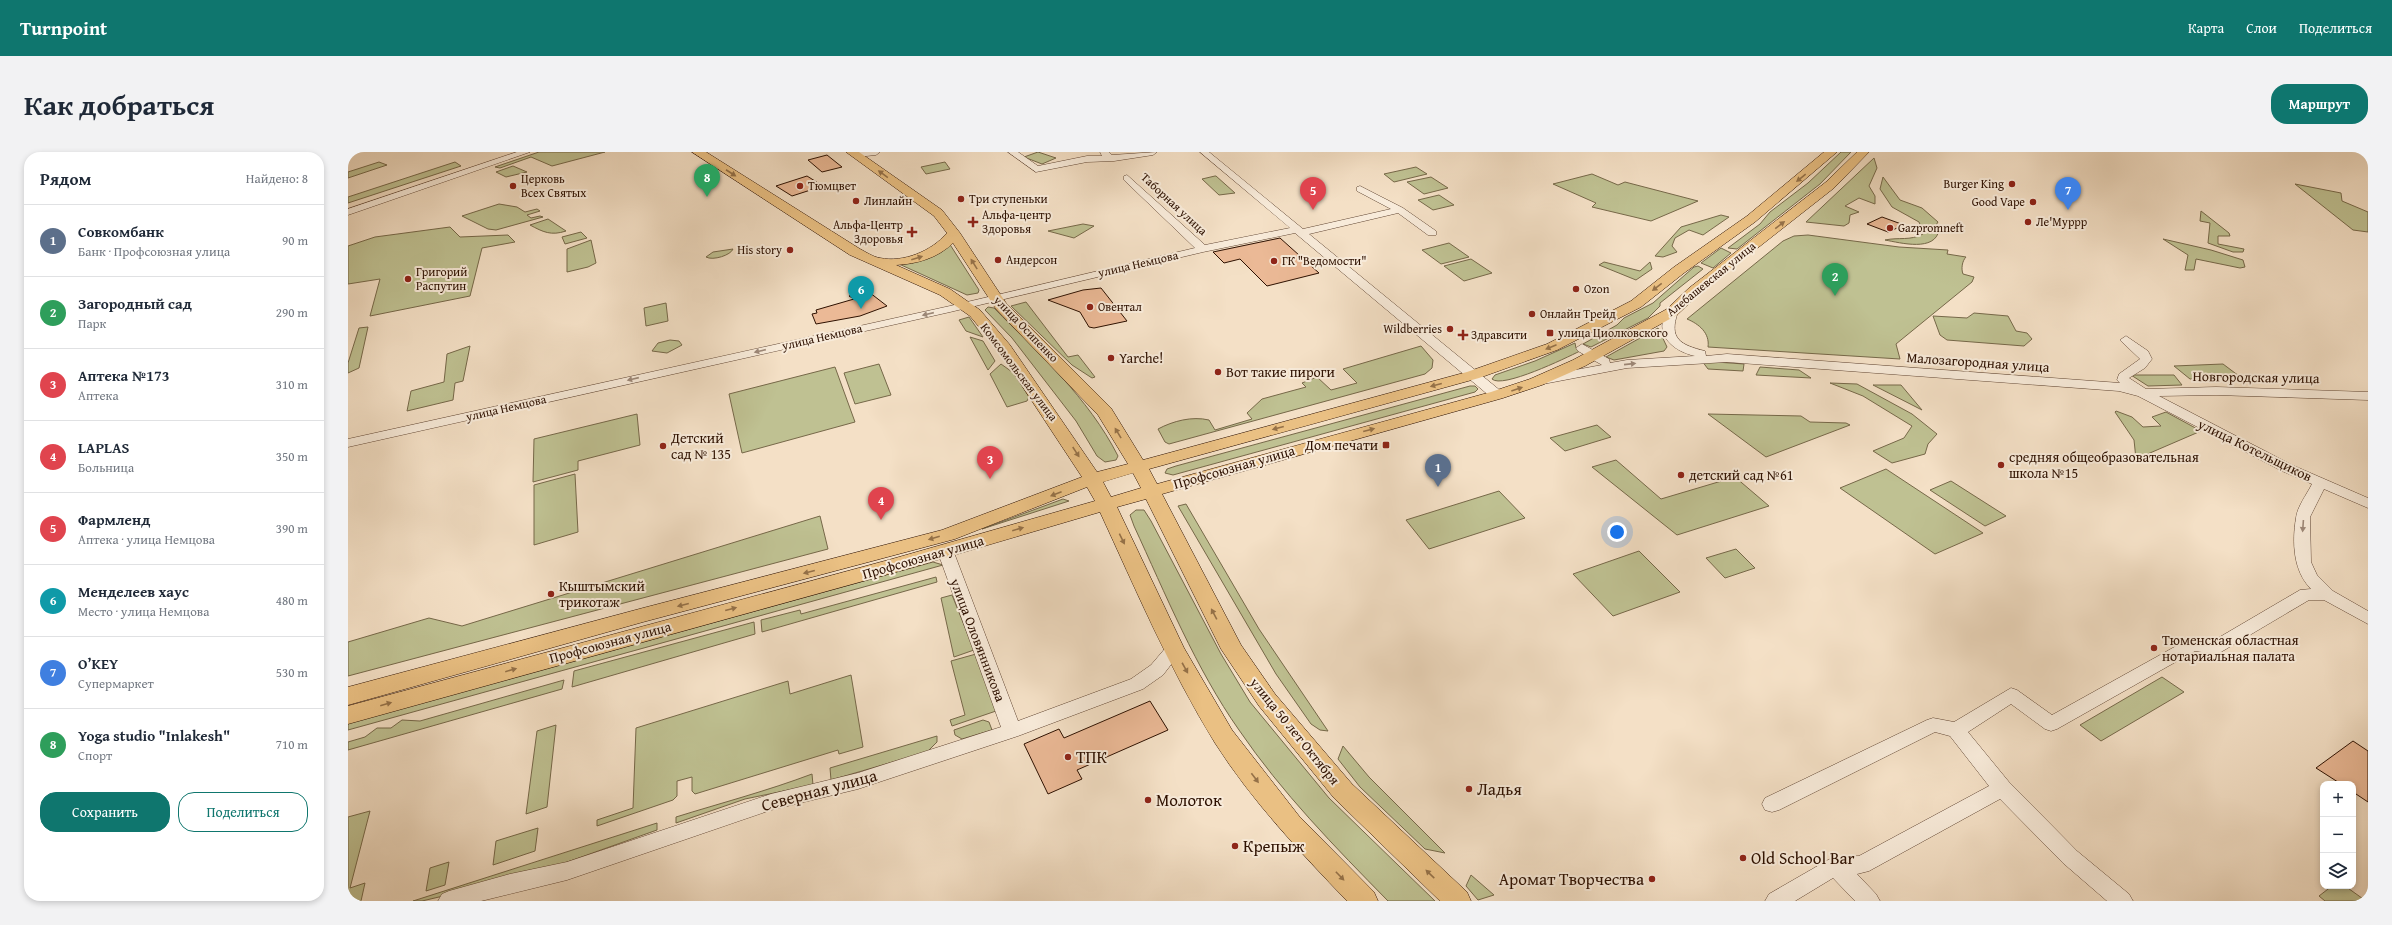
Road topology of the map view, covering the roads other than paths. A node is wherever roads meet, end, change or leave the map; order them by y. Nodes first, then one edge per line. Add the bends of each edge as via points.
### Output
1 (526, 152) edge
2 (698, 152) edge
3 (876, 152) edge
4 (1012, 152) edge
5 (1153, 152) edge
6 (1204, 152) edge
7 (1830, 152) edge
8 (1863, 152) edge
9 (854, 153) edge
10 (1106, 155) edge
11 (1127, 178) dead end
12 (1360, 189) dead end
13 (1400, 210) junction
14 (348, 212) edge
15 (1742, 225) junction
16 (1298, 232) junction
17 (954, 233) junction
18 (1432, 233) dead end
19 (1757, 242) junction
20 (1203, 249) junction
21 (878, 262) junction
22 (1679, 270) junction
23 (1694, 291) junction
24 (994, 297) junction
25 (966, 305) junction
26 (1672, 312) junction
27 (1613, 317) junction
28 (2126, 340) dead end
29 (1588, 352) junction
30 (1728, 358) junction
31 (1613, 366) junction
32 (1473, 374) junction
33 (1536, 382) junction
34 (2143, 393) junction
35 (1497, 395) junction
36 (2368, 396) edge
37 (348, 443) edge
38 (1139, 466) junction
39 (1092, 479) junction
40 (2320, 482) junction
41 (1151, 491) junction
42 (2368, 503) edge
43 (1106, 504) junction
44 (945, 550) junction
45 (2327, 595) junction
46 (2368, 618) edge
47 (1174, 649) junction
48 (348, 696) edge
49 (348, 715) edge
50 (1956, 730) junction
51 (1012, 731) junction
52 (2002, 788) junction
53 (1772, 804) dead end
54 (1835, 866) junction
55 (449, 901) edge
56 (1365, 901) edge
57 (1458, 901) edge
58 (1776, 901) edge
59 (1869, 901) edge
60 (2122, 901) edge

1 - 14 street
2 -> 21 main road, Комсомольская улица via 855,252
3 - 9 street
4 - 10 street via 1036,169
5 - 10 street
6 - 16 street
7 -> 15 main road, Алебашевская улица
19 -> 8 main road, Алебашевская улица via 1830,185
17 -> 9 main road, улица Осипенко via 938,213
11 - 20 street, Таборная улица
12 - 13 street
13 - 16 street, улица Немцова
13 - 18 street
15 - 19 main road via 1739,235 1724,248 1739,251
15 - 22 main road, Алебашевская улица
16 - 20 street, улица Немцова
16 - 32 street
21 -> 17 main road via 907,261 928,254 944,244
24 -> 17 main road, улица Осипенко
19 - 23 main road, Алебашевская улица
20 - 24 street, улица Немцова
21 - 25 main road, Комсомольская улица via 945,292
22 - 23 main road via 1697,264 1707,268 1695,281
22 -> 27 main road, Алебашевская улица via 1636,304
23 - 26 main road, Алебашевская улица
24 - 25 street, улица Немцова
38 -> 24 main road, улица Осипенко via 1105,412
25 -> 37 street, улица Немцова
25 -> 39 main road, Комсомольская улица via 1005,348
26 - 29 main road, Алебашевская улица via 1624,340
26 - 30 street, Малозагородная улица via 1668,329 1675,346 1693,353
27 - 29 main road via 1609,324 1580,341 1578,344
27 -> 32 main road, Алебашевская улица via 1552,347
28 - 34 street via 2144,354 2146,359 2123,377 2123,380
29 - 31 street
29 - 33 main road
31 -> 30 street, Малозагородная улица via 1682,359
30 - 34 street, Малозагородная улица via 2114,387
31 - 33 street, Малозагородная улица
32 - 35 street
32 -> 38 main road, Профсоюзная улица
35 -> 33 main road
34 - 36 street, Новгородская улица via 2247,392
34 - 40 street, улица Котельщиков via 2287,468
41 -> 35 main road, Профсоюзная улица
38 - 39 main road, Профсоюзная улица
38 - 41 main road, улица 50 лет Октября
39 - 43 main road
39 -> 48 main road, Профсоюзная улица via 948,534
40 - 42 street, улица Котельщиков
40 -> 45 street via 2304,517 2303,562 2310,578
41 - 43 main road, Профсоюзная улица
57 -> 41 main road, улица 50 лет Октября via 1343,790 1267,700 1232,649
44 -> 43 main road, Профсоюзная улица
43 -> 47 main road
49 -> 44 main road, Профсоюзная улица
44 - 51 street, улица Оловянникова
45 - 46 street
45 - 50 street via 2306,594 2215,648 2193,644 2051,724 2011,695
47 - 51 street, Северная улица via 1157,670 1137,684
47 -> 56 main road via 1224,736 1290,824
50 - 52 street
50 - 53 street via 1933,725
51 - 55 street, Северная улица via 858,781 771,802 566,871 510,883
52 - 54 street via 1862,865
52 - 60 street via 2070,857
54 - 58 street
54 - 59 street

